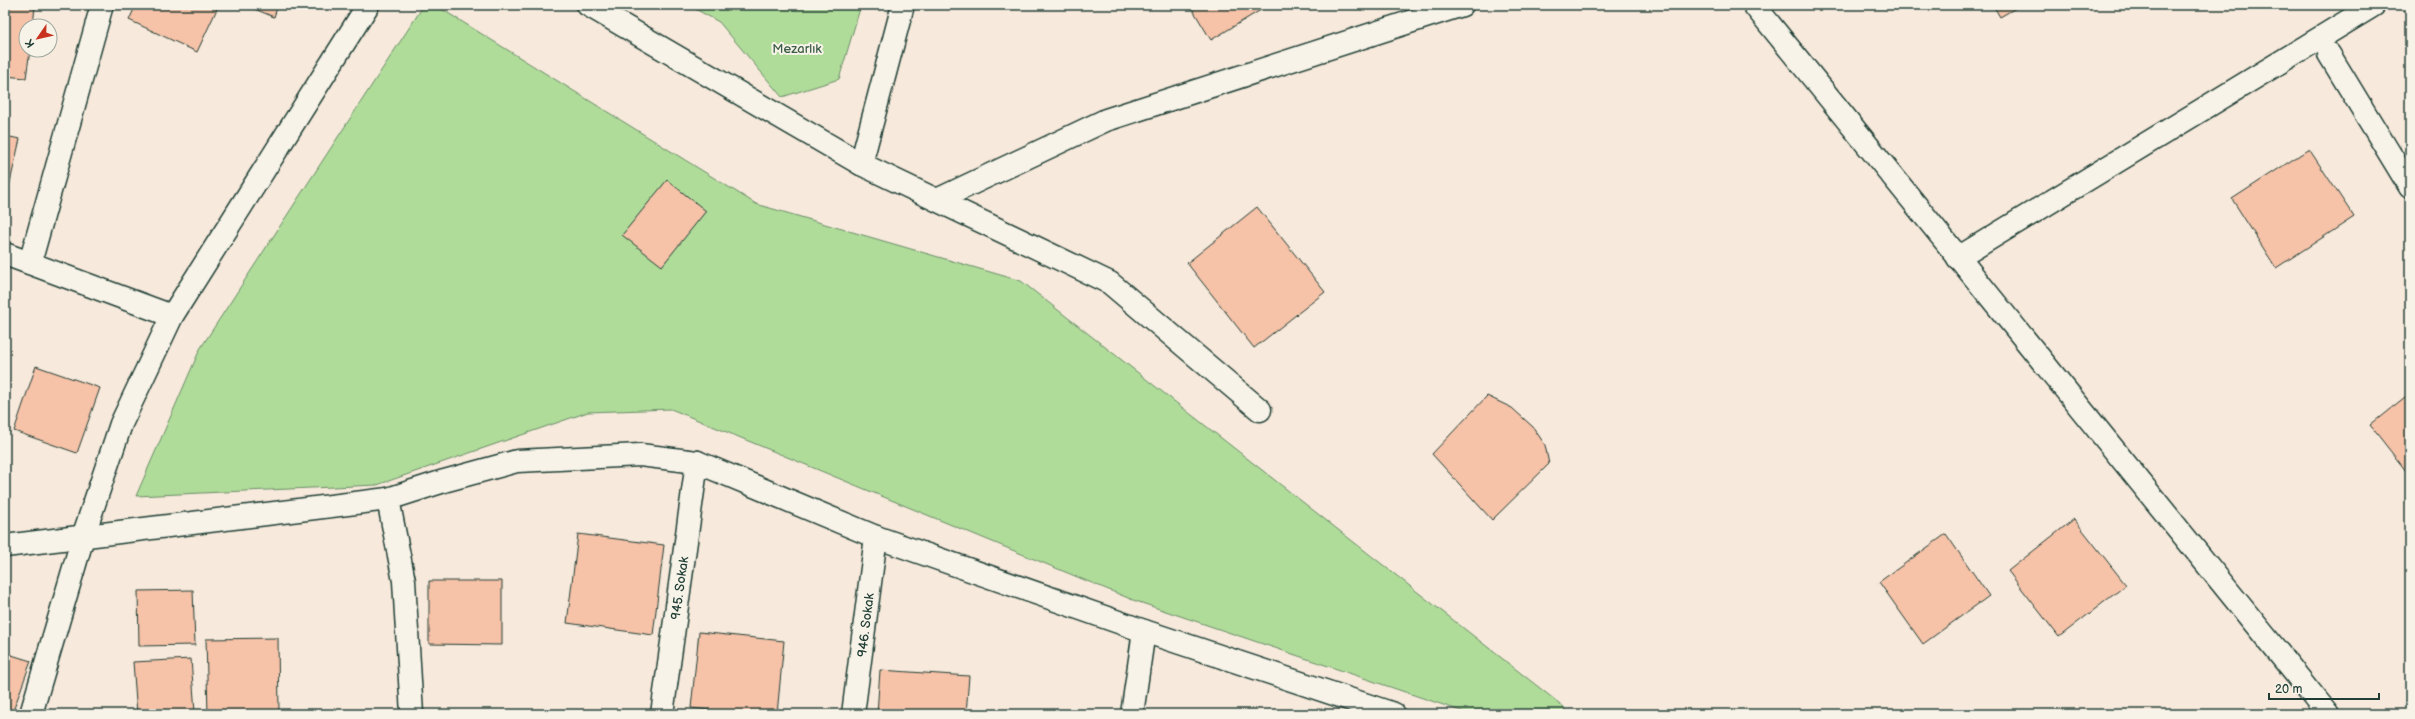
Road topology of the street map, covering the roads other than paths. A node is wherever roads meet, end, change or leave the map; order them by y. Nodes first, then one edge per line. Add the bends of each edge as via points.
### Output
1 (102, 5) edge
2 (368, 5) edge
3 (588, 5) edge
4 (903, 5) edge
5 (1462, 5) edge
6 (1754, 5) edge
7 (2374, 5) edge
8 (2329, 54) dead end
9 (861, 164) junction
10 (2410, 187) edge
11 (937, 200) junction
12 (5, 254) edge
13 (1958, 258) junction
14 (30, 263) junction
15 (172, 316) junction
16 (1260, 410) dead end
17 (697, 462) junction
18 (388, 499) junction
19 (876, 536) junction
20 (83, 537) junction
21 (5, 546) edge
22 (1144, 631) junction
23 (31, 714) edge
24 (412, 714) edge
25 (662, 714) edge
26 (853, 714) edge
27 (1132, 714) edge
28 (1394, 714) edge
29 (2328, 714) edge

1 - 14 street
2 - 15 street
3 - 9 street
4 - 9 street
5 - 11 street via 1106,120
6 - 13 street
7 - 13 street
8 - 10 street
9 - 11 street
11 - 16 street via 1110,283
12 - 14 street
13 - 29 street
14 - 15 street
15 - 20 street via 121,424
17 - 18 street via 640,455 517,462
17 - 19 street
17 - 25 street, 945. Sokak
18 - 20 street
18 - 24 street via 404,581
19 - 22 street
19 - 26 street, 946. Sokak
20 - 21 street
20 - 23 street
22 - 27 street
22 - 28 street

